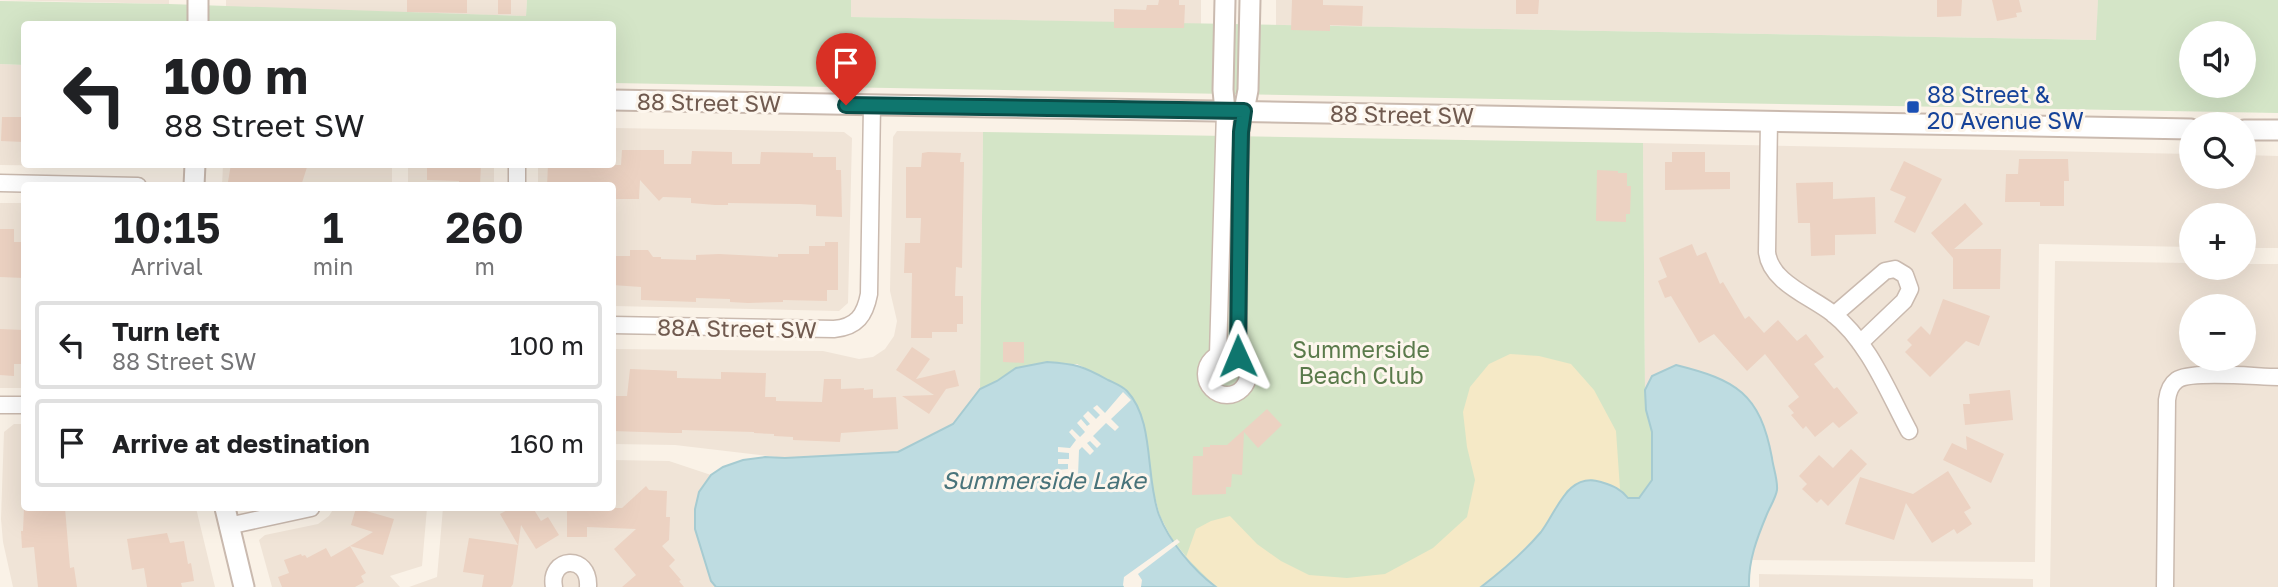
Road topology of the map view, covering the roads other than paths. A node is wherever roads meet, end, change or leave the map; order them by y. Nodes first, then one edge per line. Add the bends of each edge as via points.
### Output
1 (198, 0) edge
2 (1225, 0) edge
3 (1250, 0) edge
4 (198, 21) edge
5 (616, 100) edge
6 (872, 105) junction
7 (1235, 111) junction
8 (1769, 121) junction
9 (2179, 129) edge
10 (2256, 130) edge
11 (2278, 130) edge
12 (0, 183) edge
13 (21, 183) edge
14 (1834, 315) junction
15 (616, 325) edge
16 (1860, 343) junction
17 (1218, 355) junction
18 (1238, 356) junction
19 (2278, 377) edge
20 (0, 405) edge
21 (21, 405) edge
22 (1909, 431) dead end
23 (283, 511) edge
24 (226, 517) edge
25 (244, 587) edge
26 (554, 587) edge
27 (588, 587) edge
28 (2165, 587) edge

1 - 4 street
2 - 7 street via 1223,90
3 - 7 street via 1248,90
5 - 6 street, 88 Street SW
6 - 7 street, 88 Street SW
6 - 15 street, 88A Street SW via 869,293 859,320 834,330
7 - 8 street, 88 Street SW
7 - 17 street
7 - 18 street via 1241,132
8 - 9 street, 88 Street SW
8 - 14 street via 1768,261 1775,274
10 - 11 street
12 - 13 street
14 - 16 street
14 - 16 street via 1885,271 1895,269 1905,275 1910,289 1904,301
16 - 22 street
17 - 18 street
17 - 18 street via 1208,365 1206,378 1212,390 1226,396 1239,392 1247,381 1247,367
19 - 28 street via 2196,375 2171,386 2167,400
20 - 21 street
23 - 24 street
24 - 25 street
26 - 27 street via 554,573 569,563 585,569

